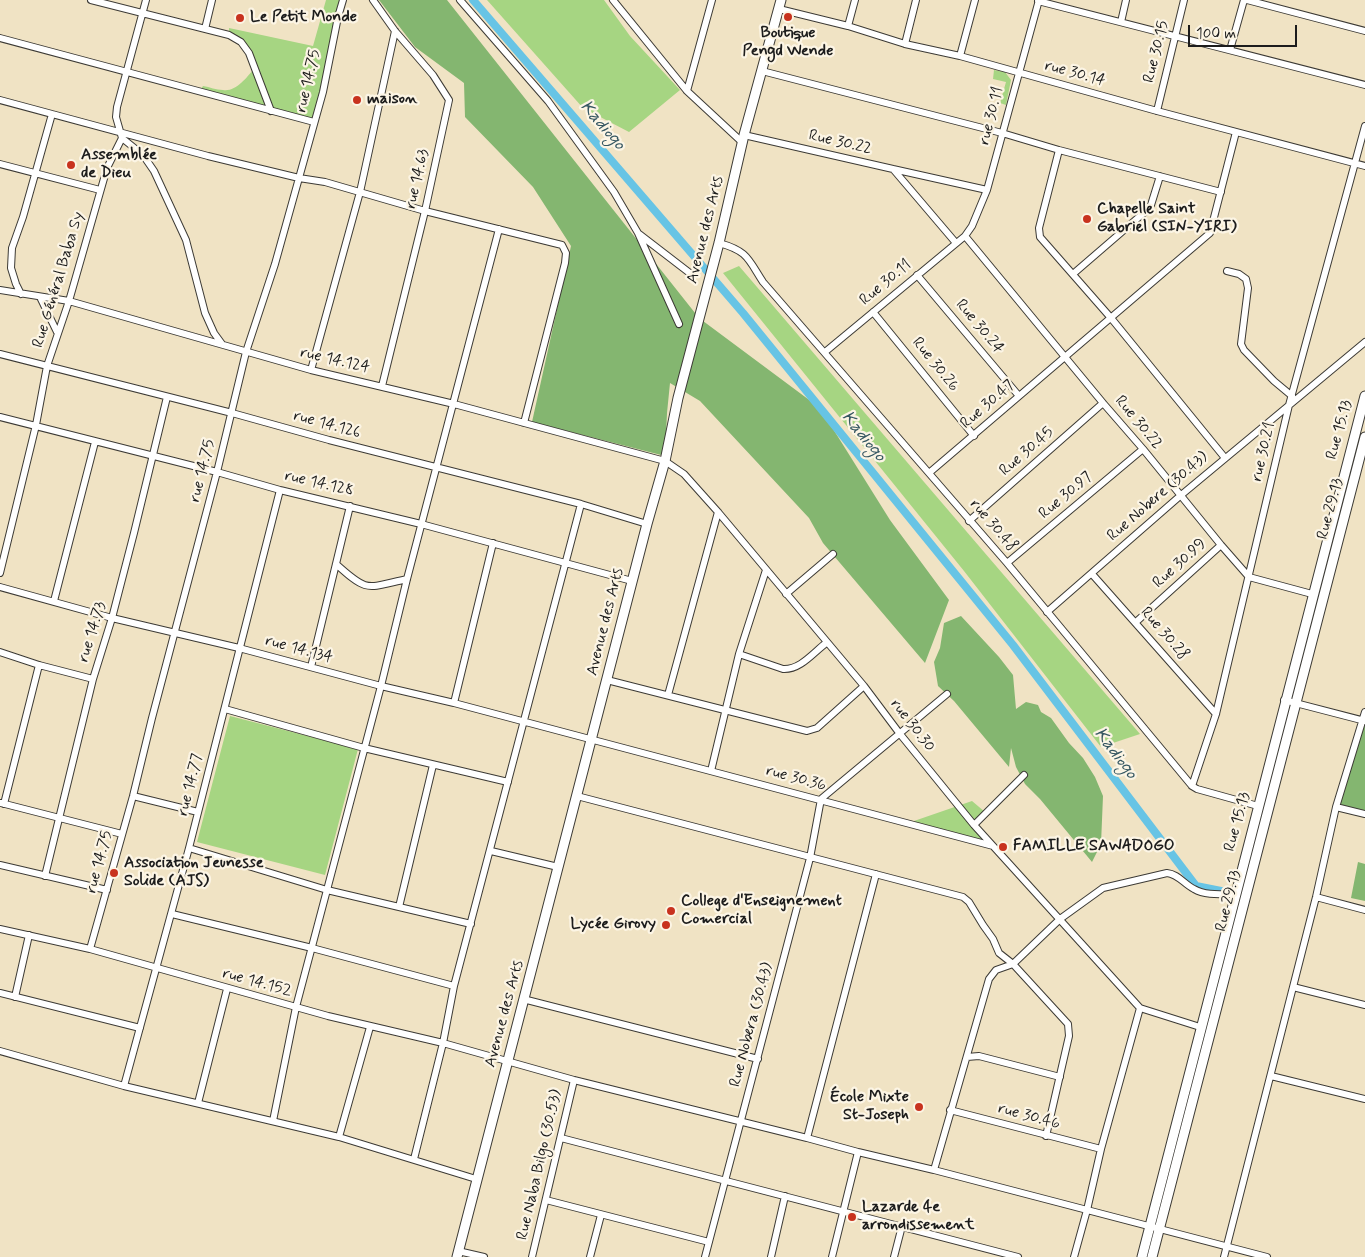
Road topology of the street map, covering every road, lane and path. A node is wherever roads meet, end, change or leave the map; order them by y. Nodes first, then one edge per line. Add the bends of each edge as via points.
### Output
1 (91, 0) edge
2 (146, 0) edge
3 (212, 0) edge
4 (344, 0) edge
5 (373, 0) edge
6 (460, 0) edge
7 (712, 0) edge
8 (854, 0) edge
9 (916, 0) edge
10 (976, 0) edge
11 (1039, 0) edge
12 (1126, 0) edge
13 (1184, 0) edge
14 (1245, 0) edge
15 (617, 2) edge
16 (780, 4) edge
17 (143, 13) junction
18 (1121, 22) junction
19 (848, 26) junction
20 (205, 29) junction
21 (395, 31) junction
22 (1365, 31) edge
23 (1176, 36) junction
24 (0, 38) edge
25 (904, 44) junction
26 (1230, 50) junction
27 (960, 56) junction
28 (762, 71) junction
29 (1018, 72) junction
30 (127, 73) junction
31 (1365, 85) edge
32 (688, 91) junction
33 (0, 100) edge
34 (271, 111) junction
35 (1157, 111) junction
36 (52, 114) junction
37 (314, 122) junction
38 (1365, 126) edge
39 (1236, 132) junction
40 (1002, 133) junction
41 (122, 135) junction
42 (744, 139) junction
43 (1060, 150) junction
44 (1355, 163) junction
45 (0, 164) edge
46 (1365, 166) edge
47 (893, 169) junction
48 (35, 174) junction
49 (1160, 176) junction
50 (299, 178) junction
51 (100, 190) junction
52 (987, 190) junction
53 (360, 192) junction
54 (1221, 192) junction
55 (425, 211) junction
56 (499, 229) junction
57 (638, 233) junction
58 (965, 236) junction
59 (719, 243) junction
60 (956, 243) junction
61 (1227, 272) dead end
62 (691, 274) dead end
63 (1073, 274) junction
64 (917, 275) junction
65 (0, 290) edge
66 (21, 294) junction
67 (40, 297) junction
68 (69, 301) junction
69 (873, 312) junction
70 (1111, 318) junction
71 (678, 324) dead end
72 (57, 332) junction
73 (1365, 342) edge
74 (222, 344) junction
75 (246, 352) junction
76 (825, 352) junction
77 (0, 354) edge
78 (1065, 357) junction
79 (47, 366) junction
80 (311, 370) junction
81 (382, 386) junction
82 (1019, 396) junction
83 (1292, 396) junction
84 (1365, 396) edge
85 (167, 397) junction
86 (454, 404) junction
87 (1103, 404) junction
88 (1289, 405) junction
89 (232, 413) junction
90 (0, 417) edge
91 (524, 423) junction
92 (36, 425) junction
93 (974, 436) junction
94 (1365, 437) edge
95 (95, 442) junction
96 (1143, 449) junction
97 (154, 457) junction
98 (1224, 458) junction
99 (665, 461) junction
100 (436, 466) junction
101 (217, 472) junction
102 (929, 473) junction
103 (280, 490) junction
104 (1180, 496) junction
105 (581, 504) junction
106 (350, 506) junction
107 (718, 512) junction
108 (969, 520) junction
109 (421, 524) junction
110 (647, 524) junction
111 (493, 543) junction
112 (1221, 545) junction
113 (833, 554) dead end
114 (565, 563) junction
115 (1006, 563) junction
116 (336, 564) junction
117 (766, 570) junction
118 (0, 572) edge
119 (1092, 574) junction
120 (1249, 577) junction
121 (407, 578) junction
122 (632, 581) junction
123 (0, 586) edge
124 (786, 594) junction
125 (1312, 594) junction
126 (54, 602) junction
127 (1047, 612) junction
128 (112, 618) junction
129 (1136, 622) junction
130 (175, 634) junction
131 (826, 643) junction
132 (239, 648) junction
133 (0, 652) edge
134 (739, 654) junction
135 (39, 665) junction
136 (311, 667) junction
137 (93, 679) junction
138 (607, 680) junction
139 (381, 686) junction
140 (864, 686) junction
141 (946, 694) dead end
142 (668, 695) junction
143 (1284, 700) junction
144 (454, 703) junction
145 (1295, 704) junction
146 (225, 709) junction
147 (726, 711) junction
148 (1365, 712) edge
149 (1216, 714) junction
150 (1364, 721) edge
151 (525, 722) junction
152 (900, 734) junction
153 (591, 740) junction
154 (364, 748) junction
155 (433, 765) junction
156 (711, 771) junction
157 (1024, 774) dead end
158 (508, 782) junction
159 (1192, 786) junction
160 (133, 796) junction
161 (576, 796) junction
162 (821, 799) junction
163 (2, 803) edge
164 (1258, 806) junction
165 (1336, 807) junction
166 (198, 812) junction
167 (1365, 814) edge
168 (60, 818) junction
169 (974, 825) junction
170 (122, 834) junction
171 (994, 846) junction
172 (189, 848) junction
173 (491, 851) junction
174 (810, 858) junction
175 (0, 865) edge
176 (558, 867) junction
177 (876, 874) junction
178 (45, 876) junction
179 (107, 890) junction
180 (327, 890) junction
181 (1234, 894) junction
182 (1316, 897) junction
183 (399, 907) junction
184 (1365, 910) edge
185 (172, 914) junction
186 (1060, 919) junction
187 (471, 924) junction
188 (0, 928) edge
189 (29, 935) junction
190 (312, 948) junction
191 (90, 949) junction
192 (1013, 964) junction
193 (157, 968) junction
194 (454, 986) junction
195 (1293, 987) junction
196 (227, 989) junction
197 (0, 993) edge
198 (15, 997) junction
199 (523, 999) junction
200 (1365, 1004) edge
201 (296, 1008) junction
202 (1140, 1008) junction
203 (370, 1027) junction
204 (1200, 1027) junction
205 (140, 1028) junction
206 (443, 1043) junction
207 (0, 1051) edge
208 (967, 1057) junction
209 (758, 1059) junction
210 (508, 1061) junction
211 (1271, 1076) junction
212 (1060, 1077) junction
213 (574, 1080) junction
214 (124, 1086) junction
215 (1365, 1099) edge
216 (198, 1103) junction
217 (950, 1110) junction
218 (273, 1121) junction
219 (740, 1122) junction
220 (1046, 1136) junction
221 (340, 1137) junction
222 (561, 1138) junction
223 (808, 1138) junction
224 (1101, 1149) junction
225 (858, 1152) junction
226 (414, 1159) junction
227 (934, 1170) junction
228 (476, 1179) junction
229 (724, 1181) junction
230 (785, 1196) junction
231 (546, 1200) junction
232 (1087, 1210) junction
233 (844, 1211) junction
234 (601, 1215) junction
235 (902, 1226) junction
236 (1150, 1226) junction
237 (1159, 1229) junction
238 (709, 1242) junction
239 (1227, 1246) junction
240 (457, 1254) edge
241 (484, 1257) edge
242 (532, 1257) edge
243 (590, 1257) edge
244 (705, 1257) edge
245 (771, 1257) edge
246 (832, 1257) edge
247 (894, 1257) edge
248 (1018, 1257) edge
249 (1074, 1257) edge
250 (1142, 1257) edge
251 (1152, 1257) edge
252 (1224, 1257) edge
253 (1267, 1257) edge

1 - 17 street
2 - 17 street
3 - 20 street
4 - 37 street, rue 14.75
5 - 21 street, rue 14.63
6 - 57 street via 548,101 614,192
7 - 32 street
8 - 19 street
9 - 25 street
10 - 27 street
11 - 18 street
11 - 29 street, rue 30.11
12 - 18 street
13 - 23 street, Rue 30.15
14 - 22 street
14 - 26 street
15 - 32 street
16 - 19 street, rue 30.14
16 - 28 main road, Avenue des Arts
17 - 20 street
17 - 30 street
18 - 23 street
19 - 25 street, rue 30.14
20 - 34 street via 236,38 245,47
21 - 53 street
21 - 55 street, rue 14.63 via 433,75 449,100
23 - 26 street
23 - 35 street, Rue 30.15
24 - 30 street
25 - 27 street, rue 30.14
26 - 31 street
27 - 29 street, rue 30.14
28 - 40 street
28 - 42 main road, Avenue des Arts
29 - 35 street, rue 30.14
29 - 40 street, rue 30.11
30 - 34 street
30 - 41 street via 116,107
32 - 42 street
33 - 36 street
34 - 37 street
35 - 39 street, rue 30.14
36 - 41 street
36 - 48 street
37 - 50 street, rue 14.75
38 - 44 street, rue 30.21
39 - 44 street, rue 30.14
39 - 54 street, Rue 30.47
40 - 43 street
40 - 52 street, rue 30.11
41 - 50 street
41 - 51 street, Rue Général Baba Sy via 106,168
41 - 74 street via 143,155 154,172 186,240 205,313
42 - 47 street, Rue 30.22
42 - 59 main road, Avenue des Arts
43 - 49 street
43 - 63 street via 1039,231 1040,237
44 - 46 street, rue 30.14
44 - 83 street, rue 30.21
45 - 48 street
47 - 52 street, Rue 30.22
47 - 60 street
48 - 51 street
48 - 66 street via 12,248 11,268
49 - 54 street
49 - 63 street via 1146,211
50 - 53 street
50 - 75 street, rue 14.75
51 - 68 street, Rue Général Baba Sy
52 - 58 street, rue 30.11
53 - 55 street
53 - 80 street
54 - 70 street, Rue 30.47 via 1210,233
55 - 56 street
55 - 81 street, rue 14.63
56 - 86 street
56 - 91 street via 562,245 566,253
57 - 62 street
57 - 71 street
58 - 60 street, Rue 30.11
58 - 78 street, Rue 30.22
59 - 76 street, rue 30.48 via 745,255 764,282
59 - 99 main road, Avenue des Arts via 678,398
60 - 64 street, Rue 30.11
61 - 83 street via 1246,279 1248,288 1241,344 1244,350
63 - 70 street
64 - 69 street, Rue 30.11
64 - 82 street, Rue 30.24
65 - 66 street, rue 14.124
66 - 67 street, rue 14.124
67 - 68 street, rue 14.124
67 - 72 street
68 - 72 street, Rue Général Baba Sy
68 - 74 street, rue 14.124
69 - 76 street, Rue 30.11
69 - 93 street, Rue 30.26
70 - 78 street, Rue 30.47
70 - 98 street
72 - 79 street, Rue Général Baba Sy
73 - 88 street, Rue Nobere (30.43)
74 - 75 street, rue 14.124
75 - 80 street, rue 14.124
75 - 89 street, rue 14.75
76 - 102 street, rue 30.48
77 - 79 street, rue 14.126
78 - 82 street, Rue 30.47
78 - 87 street, Rue 30.22
79 - 85 street, rue 14.126
79 - 92 street, Rue Général Baba Sy
80 - 81 street, rue 14.124
81 - 86 street, rue 14.124
82 - 93 street, Rue 30.47
83 - 88 street, rue 30.21
84 - 125 main road, Rue 15.13
85 - 89 street, rue 14.126
85 - 97 street, rue 14.73
86 - 91 street, rue 14.124
86 - 100 street
87 - 96 street, Rue 30.22
87 - 108 street, Rue 30.45
88 - 98 street, Rue Nobere (30.43)
88 - 120 street, rue 30.21
89 - 100 street, rue 14.126
89 - 101 street, rue 14.75
90 - 92 street, rue 14.128
91 - 99 street, rue 14.124
92 - 95 street, rue 14.128
92 - 118 street, Rue Général Baba Sy
93 - 102 street, Rue 30.47
94 - 145 main road, Rue 29.13
95 - 97 street, rue 14.128
95 - 126 street
96 - 104 street, Rue 30.22
96 - 115 street, Rue 30.97
97 - 101 street, rue 14.128
97 - 128 street, rue 14.73
98 - 104 street, Rue Nobere (30.43)
99 - 107 street, rue 30.30 via 684,474
99 - 110 main road, Avenue des Arts
100 - 105 street, rue 14.126
100 - 109 street
101 - 103 street, rue 14.128
101 - 130 street, rue 14.75
102 - 108 street, rue 30.48
103 - 106 street, rue 14.128
103 - 132 street, rue 14.77
104 - 112 street, Rue 30.22
104 - 119 street, Rue Nobere (30.43)
105 - 110 street, rue 14.126
105 - 114 street
106 - 109 street, rue 14.128
106 - 116 street
107 - 117 street, rue 30.30
107 - 142 street
108 - 115 street, rue 30.48
109 - 111 street, rue 14.128
109 - 121 street
110 - 122 main road, Avenue des Arts
111 - 114 street, rue 14.128
111 - 144 street
112 - 120 street, Rue 30.22
112 - 129 street, Rue 30.99
113 - 124 street
114 - 122 street, rue 14.128
114 - 151 street
115 - 127 street, rue 30.48
116 - 121 street via 366,587
116 - 136 street
117 - 124 street, rue 30.30
117 - 134 street
119 - 127 street, Rue Nobere (30.43)
119 - 129 street, Rue 30.28
120 - 125 street
120 - 149 street, rue 30.21
121 - 139 street
122 - 138 main road, Avenue des Arts
123 - 126 street, rue 14.134
124 - 131 street, rue 30.30
125 - 143 main road, Rue 15.13
126 - 128 street, rue 14.134
127 - 159 street, rue 30.48
128 - 130 street, rue 14.134
128 - 137 street, rue 14.73
129 - 149 street, Rue 30.28
130 - 132 street, rue 14.134
130 - 160 street, rue 14.75
131 - 134 street via 790,669
131 - 140 street, rue 30.30
132 - 136 street, rue 14.134
132 - 146 street, rue 14.77
133 - 135 street
134 - 147 street
135 - 137 street
135 - 163 street
136 - 139 street, rue 14.134
137 - 168 street, rue 14.73
138 - 142 street
138 - 153 main road, Avenue des Arts
139 - 144 street, rue 14.134
139 - 154 street
140 - 147 street via 817,728 806,731
140 - 152 street, rue 30.30
141 - 152 street
142 - 147 street
143 - 145 street
143 - 164 main road, Rue 15.13
144 - 151 street, rue 14.134
145 - 150 street
145 - 237 main road, Rue 29.13
146 - 154 street
146 - 166 street, rue 14.77
147 - 156 street
148 - 150 street
149 - 159 street, rue 30.21
150 - 165 street
151 - 153 street, rue 14.134
151 - 158 street
152 - 162 street
152 - 169 street, rue 30.30
153 - 156 street, rue 30.36
153 - 161 main road, Avenue des Arts
154 - 155 street
154 - 180 street
155 - 158 street
155 - 183 street
156 - 162 street, rue 30.36
157 - 169 street
158 - 173 street
159 - 164 street
160 - 166 street
160 - 170 street, rue 14.75
161 - 174 street
161 - 176 main road, Avenue des Arts
162 - 171 street, rue 30.36
162 - 174 street, Rue Nobera (30.43)
163 - 168 street
164 - 181 main road, Rue 15.13
165 - 167 street
165 - 182 street
166 - 172 street, rue 14.77
168 - 170 street
168 - 178 street, rue 14.73
169 - 171 street, rue 30.30
170 - 179 street, rue 14.75
171 - 186 street, rue 30.30
172 - 180 street
172 - 185 street, rue 14.77
173 - 176 street
173 - 187 street
174 - 177 street
174 - 209 street, Rue Nobera (30.43)
175 - 178 street
176 - 199 main road, Avenue des Arts
177 - 192 street via 963,897 994,939 999,953
177 - 223 street
178 - 179 street
179 - 191 street, rue 14.75
180 - 183 street
180 - 190 street
181 - 186 street via 1200,892 1173,873 1166,873 1103,888
181 - 204 main road, Rue 15.13
182 - 184 street
182 - 195 street
183 - 187 street
185 - 190 street
185 - 193 street, rue 14.77
186 - 192 street
186 - 202 street, rue 30.30
187 - 194 street
188 - 189 street, rue 14.152
189 - 191 street, rue 14.152
189 - 198 street
190 - 194 street
190 - 201 street
191 - 193 street, rue 14.152
192 - 208 street via 996,970 989,979
192 - 212 street via 1068,1024 1069,1036
193 - 196 street, rue 14.152
193 - 205 street, rue 14.77
194 - 206 street
195 - 200 street
195 - 211 street
196 - 201 street, rue 14.152
196 - 216 street
197 - 198 street
198 - 205 street
199 - 209 street
199 - 210 main road, Avenue des Arts
201 - 203 street, rue 14.152
201 - 218 street
202 - 204 street
202 - 224 street
203 - 206 street, rue 14.152
203 - 221 street
204 - 236 main road, Rue 15.13
205 - 214 street, rue 14.77
206 - 210 street, rue 14.152
206 - 226 street
207 - 214 street
208 - 212 street via 979,1056
208 - 217 street
209 - 219 street, Rue Nobera (30.43)
210 - 213 street, rue 14.152
210 - 228 main road, Avenue des Arts
211 - 215 street
211 - 239 street
212 - 220 street
213 - 219 street, rue 14.152
213 - 222 street, Rue Naba Bilgo (30.53)
214 - 216 street
216 - 218 street
217 - 220 street, rue 30.46
217 - 227 street
218 - 221 street
219 - 223 street, rue 14.152
219 - 229 street, Rue Nobera (30.43)
220 - 224 street, rue 30.46
221 - 226 street
222 - 229 street
222 - 231 street, Rue Naba Bilgo (30.53)
223 - 225 street, rue 14.152
224 - 232 street
225 - 227 street, rue 14.152
225 - 233 street
226 - 228 street
227 - 232 street, rue 14.152
228 - 240 main road, Avenue des Arts
229 - 230 street
229 - 238 street, Rue Nobera (30.43)
230 - 233 street
230 - 245 street
231 - 234 street
231 - 242 street, Rue Naba Bilgo (30.53)
232 - 236 street, rue 14.152
232 - 249 street
233 - 235 street
233 - 246 street
234 - 238 street
234 - 243 street
235 - 247 street
235 - 248 street
236 - 237 street, rue 14.152
236 - 250 main road, Rue 15.13
237 - 239 street, rue 14.152
237 - 251 main road, Rue 29.13
238 - 244 street, Rue Nobera (30.43)
239 - 252 street
239 - 253 street, rue 14.152
240 - 241 street

